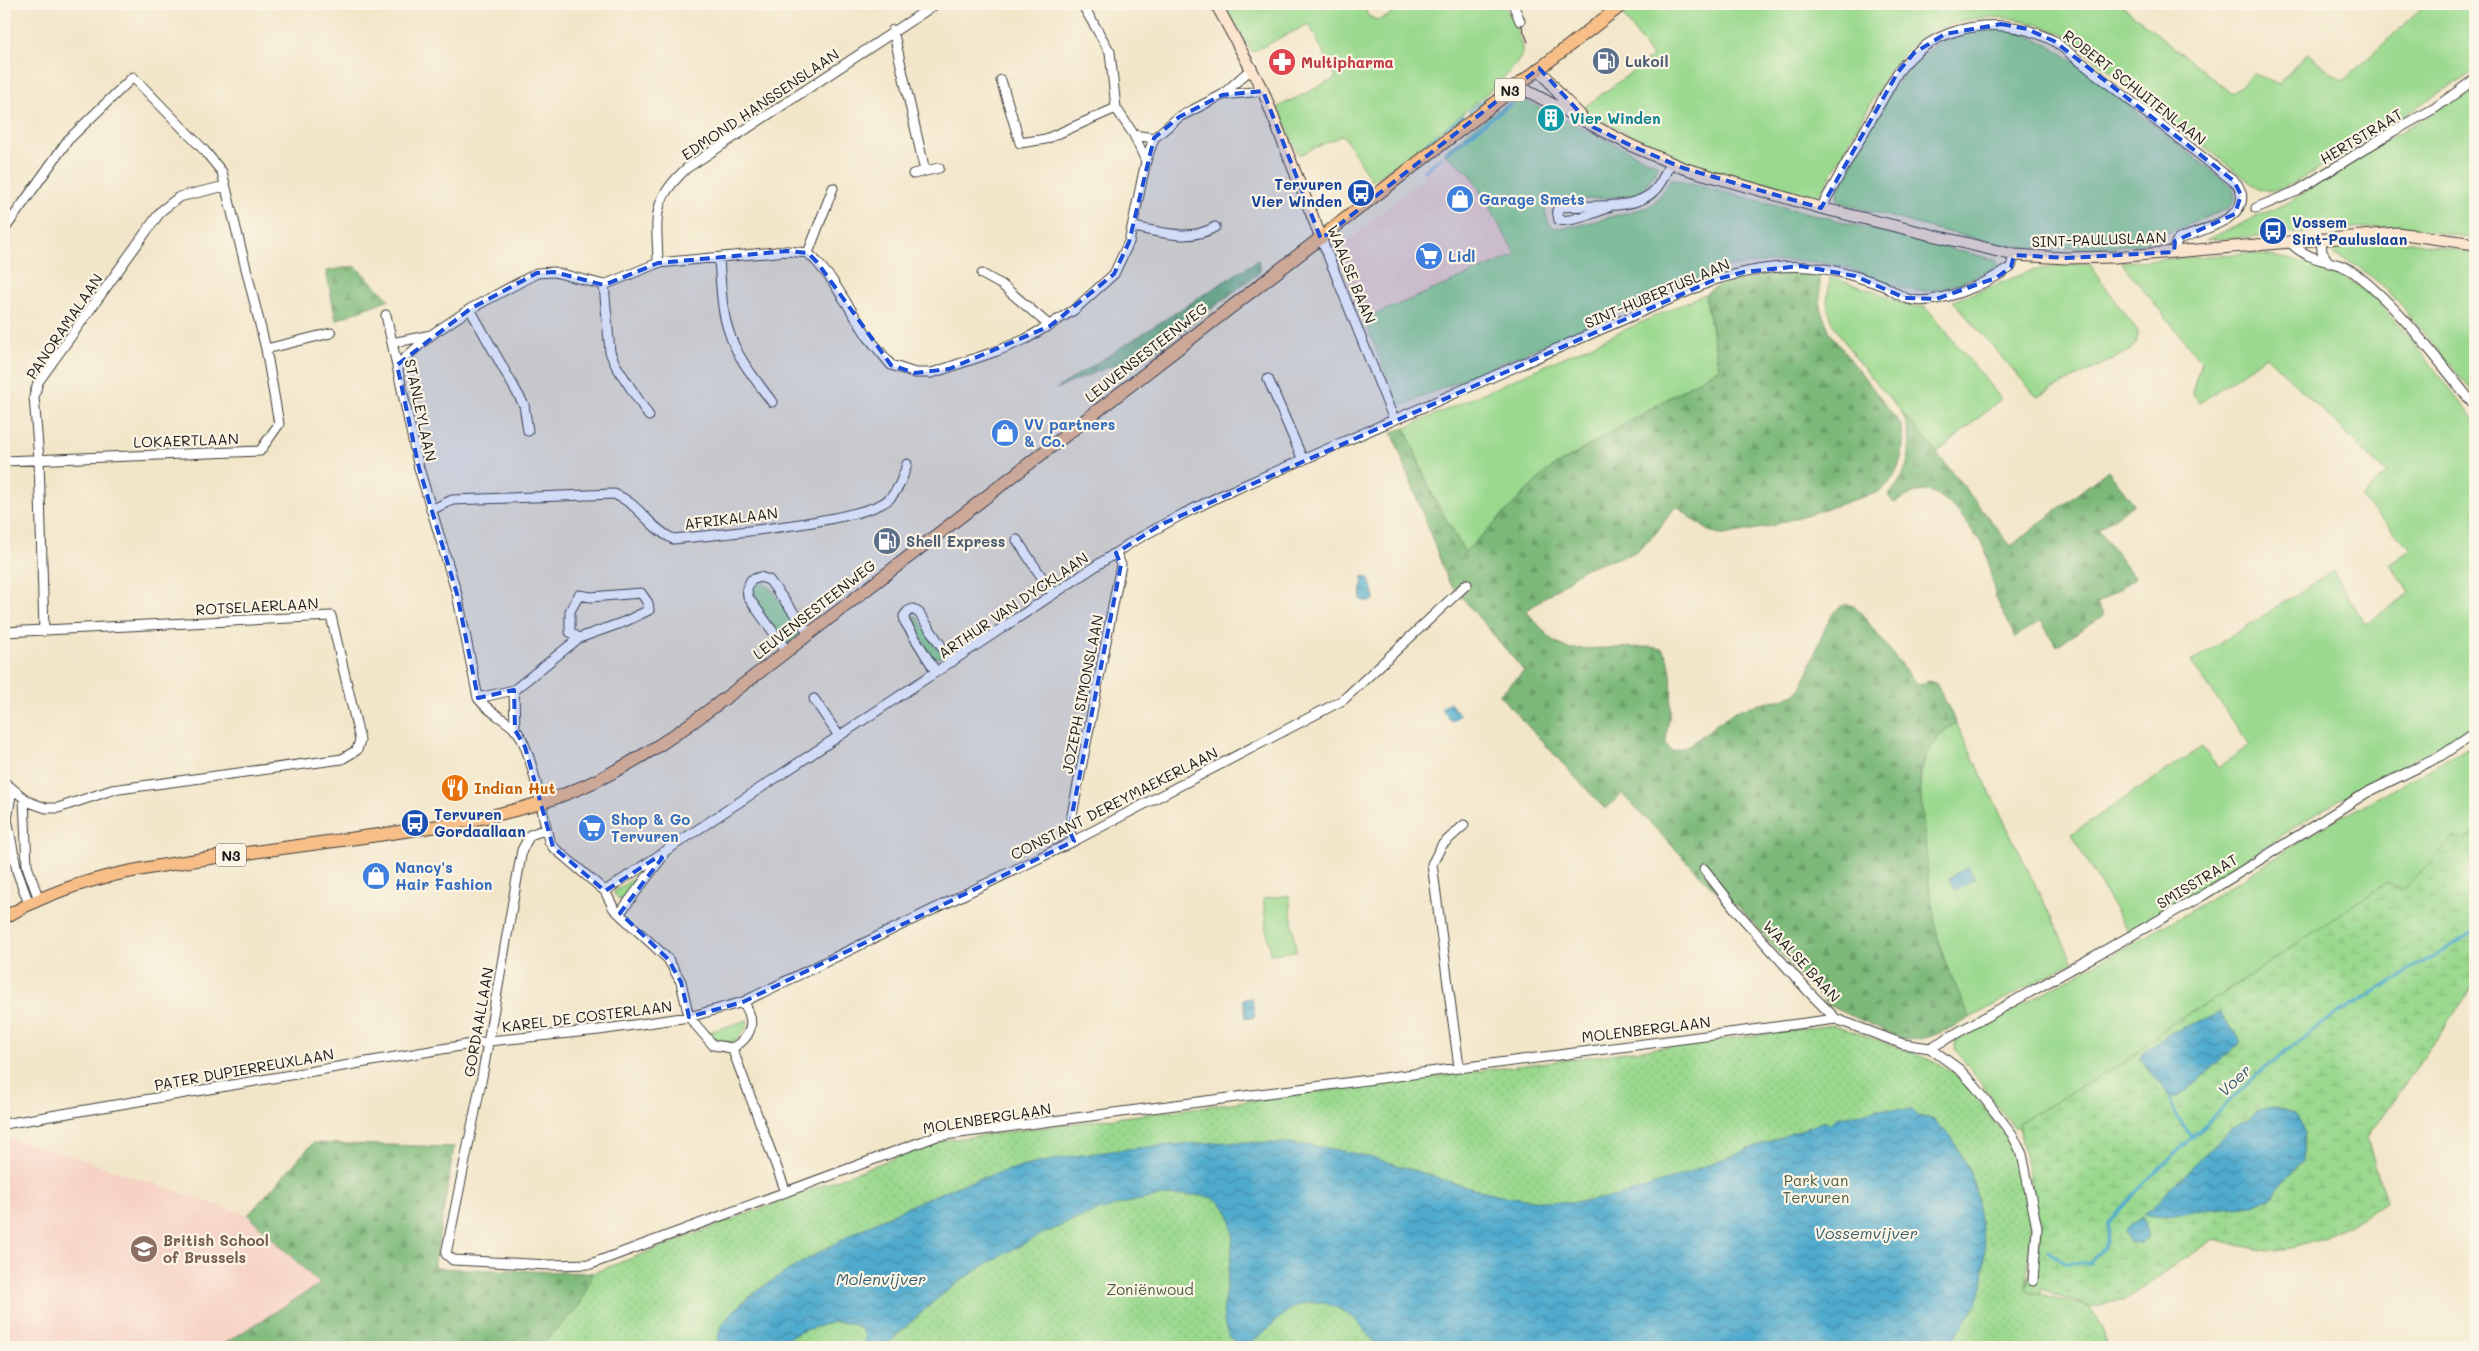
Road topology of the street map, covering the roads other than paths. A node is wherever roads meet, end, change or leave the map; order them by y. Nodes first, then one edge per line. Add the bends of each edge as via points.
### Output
1 (936, 4) edge
2 (1082, 4) edge
3 (1216, 4) edge
4 (1513, 4) edge
5 (1623, 4) edge
6 (1520, 21) dead end
7 (893, 30) junction
8 (1252, 68) junction
9 (1539, 68) junction
10 (2475, 79) edge
11 (1001, 80) dead end
12 (1516, 86) junction
13 (1263, 91) junction
14 (1222, 95) junction
15 (1116, 108) junction
16 (1593, 127) junction
17 (1134, 135) junction
18 (1154, 138) junction
19 (1146, 161) junction
20 (1670, 163) junction
21 (939, 168) dead end
22 (925, 171) junction
23 (913, 174) dead end
24 (225, 186) junction
25 (833, 188) dead end
26 (1613, 205) junction
27 (1821, 208) junction
28 (2256, 208) dead end
29 (1133, 227) junction
30 (1215, 227) dead end
31 (4, 230) edge
32 (2196, 232) junction
33 (1321, 238) junction
34 (2321, 238) junction
35 (2289, 240) junction
36 (2475, 244) edge
37 (2189, 250) junction
38 (2174, 252) junction
39 (808, 253) junction
40 (2014, 255) junction
41 (719, 259) junction
42 (2330, 263) junction
43 (658, 264) junction
44 (982, 274) dead end
45 (604, 286) junction
46 (470, 309) junction
47 (386, 315) dead end
48 (1050, 326) junction
49 (331, 333) dead end
50 (431, 335) junction
51 (392, 343) junction
52 (266, 349) junction
53 (397, 365) junction
54 (1268, 379) dead end
55 (772, 402) dead end
56 (2475, 406) edge
57 (649, 416) dead end
58 (1394, 420) junction
59 (528, 432) dead end
60 (39, 458) junction
61 (1303, 460) junction
62 (4, 461) edge
63 (907, 464) dead end
64 (431, 510) junction
65 (1017, 540) dead end
66 (1116, 552) junction
67 (1467, 584) dead end
68 (1053, 594) junction
69 (44, 631) junction
70 (4, 632) edge
71 (809, 633) junction
72 (579, 638) junction
73 (787, 651) junction
74 (952, 662) junction
75 (936, 672) junction
76 (514, 690) junction
77 (478, 698) junction
78 (814, 699) dead end
79 (515, 730) junction
80 (2475, 733) edge
81 (839, 736) junction
82 (4, 782) edge
83 (12, 789) junction
84 (24, 799) junction
85 (539, 803) junction
86 (1464, 825) dead end
87 (546, 829) junction
88 (1074, 841) junction
89 (667, 850) junction
90 (1704, 869) dead end
91 (605, 892) junction
92 (34, 902) junction
93 (620, 913) junction
94 (4, 918) edge
95 (743, 1002) junction
96 (689, 1017) junction
97 (1836, 1019) junction
98 (489, 1041) junction
99 (732, 1048) junction
100 (1930, 1048) junction
101 (1459, 1067) junction
102 (4, 1124) edge
103 (786, 1192) junction
104 (448, 1258) joint
105 (2033, 1281) dead end

1 - 7 street, EDMOND HANSSENSLAAN
2 - 15 street via 1110,52
3 - 8 street, WAALSE BAAN
4 - 6 street
5 - 9 main road, LEUVENSESTEENWEG / N3
7 - 22 street
7 - 43 street, EDMOND HANSSENSLAAN via 687,168 668,185 657,210
8 - 13 street, WAALSE BAAN
8 - 14 street
9 - 12 main road, LEUVENSESTEENWEG / N3
9 - 16 street, SINT-PAULUSLAAN
10 - 28 street, HERTSTRAAT via 2435,108 2297,191
11 - 15 street via 1020,143 1046,140
12 - 16 street, SINT-PAULUSLAAN
12 - 33 main road, LEUVENSESTEENWEG / N3
13 - 14 street
13 - 33 street, WAALSE BAAN
14 - 18 street via 1179,117
15 - 17 street
16 - 20 street, SINT-PAULUSLAAN
17 - 18 street
17 - 19 street
18 - 19 street
19 - 29 street
20 - 26 street via 1661,184 1652,194 1638,201
20 - 27 street, SINT-PAULUSLAAN
21 - 22 street
22 - 23 street
24 - 31 street, LOKAERTLAAN via 222,172 204,150 133,77 68,140
24 - 52 street, LOKAERTLAAN
24 - 60 street, PANORAMALAAN via 179,197 161,211 38,382 34,397
25 - 39 street
26 - 26 street via 1561,207 1557,215 1559,220 1565,220
27 - 32 street, ROBERT SCHUITENLAAN via 1898,72 1914,53 1945,34 2001,24 2027,29 2054,41 2234,181 2241,192 2237,211 2227,219
27 - 40 street, SINT-PAULUSLAAN
29 - 30 street via 1191,236 1204,234
29 - 48 street via 1114,274 1074,310
32 - 37 street via 2189,239
32 - 38 street via 2177,241
33 - 58 street, WAALSE BAAN
33 - 71 main road, LEUVENSESTEENWEG / N3
34 - 35 street, SINT-PAULUSLAAN
34 - 36 street, SINT-PAULUSLAAN via 2397,233
34 - 42 street via 2322,252
35 - 37 street, SINT-PAULUSLAAN
35 - 42 street via 2300,252
37 - 38 street, SINT-PAULUSLAAN
38 - 40 street, SINT-PAULUSLAAN via 2075,258
39 - 41 street via 787,251
39 - 48 street via 832,280 868,337 891,365 915,373 949,369
40 - 58 street, SINT-HUBERTUSLAAN via 2011,267 1996,278 1924,301 1906,298 1863,278 1828,269 1777,267 1744,272 1714,280
41 - 43 street
41 - 55 street via 728,332 741,358
42 - 56 street via 2354,272 2401,316
43 - 45 street
44 - 48 street via 1002,285
45 - 46 street via 554,272 537,273
45 - 57 street via 610,352
46 - 50 street
46 - 59 street via 524,405
47 - 51 street, STANLEYLAAN
49 - 52 street
50 - 51 street
50 - 53 street
51 - 53 street, STANLEYLAAN
52 - 60 street, LOKAERTLAAN via 279,424 260,451
53 - 64 street, STANLEYLAAN
54 - 61 street
58 - 61 street, ARTHUR VAN DYCKLAAN
60 - 62 street, LOKAERTLAAN
60 - 69 street, PANORAMALAAN
61 - 66 street, ARTHUR VAN DYCKLAAN via 1182,514
63 - 64 street, AFRIKALAAN via 902,481 889,500 851,515 758,531 673,539 661,533 628,500 614,494 452,500
64 - 77 street, STANLEYLAAN via 457,594
65 - 68 street
66 - 68 street, ARTHUR VAN DYCKLAAN
66 - 88 street, JOZEPH SIMONSLAAN via 1122,565 1069,830
67 - 88 street, CONSTANT DEREYMAEKERLAAN via 1343,700
68 - 74 street, ARTHUR VAN DYCKLAAN
69 - 70 street, ROTSELAERLAAN
69 - 84 street, ROTSELAERLAAN via 331,616 360,740 357,750 342,759 112,790 58,808 39,806
71 - 73 main road, LEUVENSESTEENWEG / N3
71 - 73 street via 769,580 751,580 747,588 748,597
72 - 72 street via 649,610 648,603 641,594 579,595 570,611 570,632
72 - 76 street
73 - 85 main road, LEUVENSESTEENWEG / N3 via 650,752 592,782
74 - 75 street, ARTHUR VAN DYCKLAAN
74 - 75 street via 919,613 913,609 908,611 904,616 905,622
75 - 81 street, ARTHUR VAN DYCKLAAN
76 - 77 street
76 - 79 street
77 - 79 street
78 - 81 street
79 - 85 street via 525,747
80 - 100 street, SMISSTRAAT via 2439,758 2358,797 2202,896
81 - 89 street, ARTHUR VAN DYCKLAAN
82 - 83 street, ROTSELAERLAAN
83 - 84 street, ROTSELAERLAAN
83 - 92 street via 7,819 17,871
84 - 92 street
85 - 87 street
85 - 92 main road, LEUVENSESTEENWEG / N3 via 432,827 114,873
86 - 101 street via 1442,845 1432,864
87 - 91 street via 553,847
87 - 98 street, GORDAALLAAN via 530,835 522,850
88 - 95 street, CONSTANT DEREYMAEKERLAAN
89 - 91 street, ARTHUR VAN DYCKLAAN
89 - 93 street, ARTHUR VAN DYCKLAAN
90 - 97 street, WAALSE BAAN via 1740,915
91 - 93 street
92 - 94 main road, LEUVENSESTEENWEG / N3
93 - 96 street via 668,959 681,982
95 - 96 street, CONSTANT DEREYMAEKERLAAN
95 - 99 street via 750,1012 749,1033 744,1041
96 - 98 street, KAREL DE COSTERLAAN
96 - 99 street via 713,1044
97 - 100 street, WAALSE BAAN via 1903,1044
97 - 101 street, MOLENBERGLAAN
98 - 102 street, PATER DUPIERREUXLAAN
98 - 104 street, GORDAALLAAN via 446,1254
99 - 103 street
100 - 105 street via 1960,1070 2012,1134 2022,1154 2038,1228
101 - 103 street, MOLENBERGLAAN via 937,1136
103 - 104 street, MOLENBERGLAAN via 591,1264 548,1265

